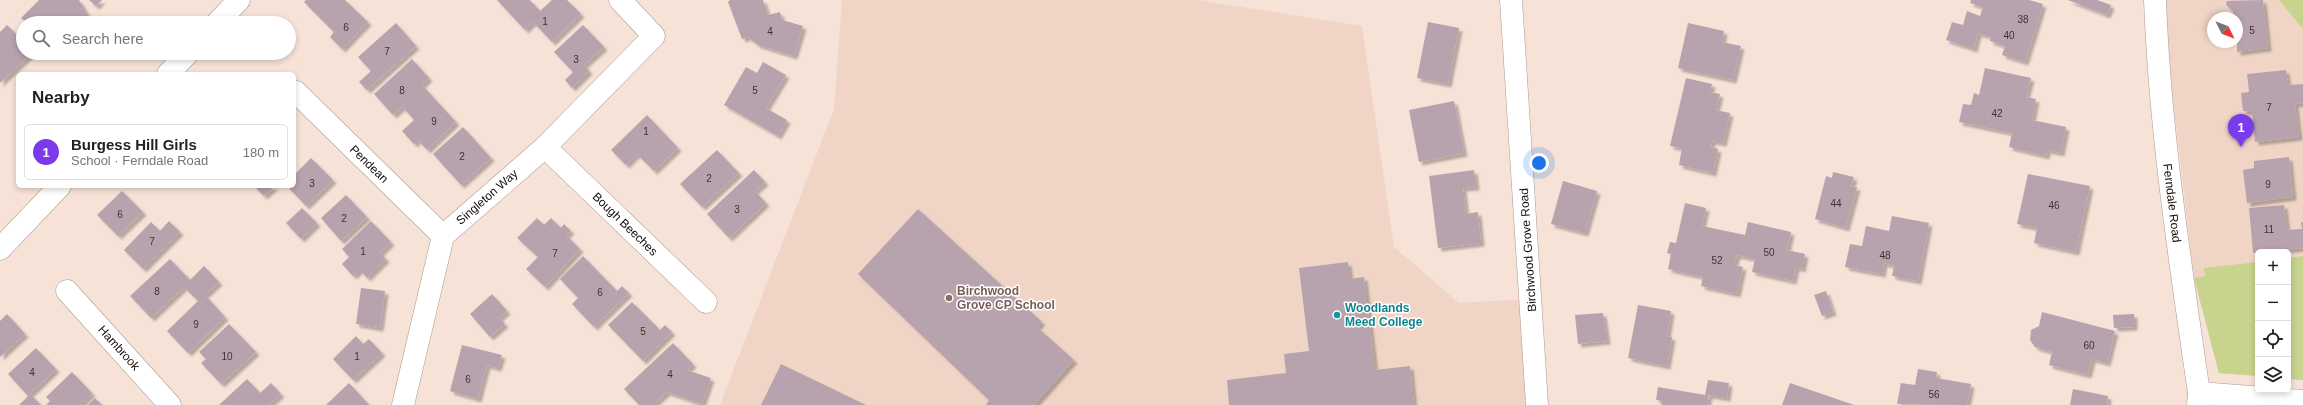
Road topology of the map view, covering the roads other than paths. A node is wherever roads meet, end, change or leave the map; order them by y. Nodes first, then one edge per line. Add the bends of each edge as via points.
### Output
1 (239, 0) edge
2 (620, 0) edge
3 (1511, 0) edge
4 (2155, 0) edge
5 (224, 16) edge
6 (181, 60) edge
7 (170, 72) edge
8 (296, 92) dead end
9 (545, 147) junction
10 (58, 188) edge
11 (443, 236) junction
12 (0, 249) edge
13 (67, 292) dead end
14 (706, 302) dead end
15 (2199, 399) edge
16 (2303, 401) edge
17 (170, 405) edge
18 (403, 405) edge
19 (1537, 405) edge

1 - 5 street
2 - 9 street, Singleton Way via 654,36
3 - 19 street, Birchwood Grove Road
4 - 15 street, Ferndale Road via 2169,188
6 - 7 street
8 - 11 street, Pendean
9 - 11 street, Singleton Way
9 - 14 street, Bough Beeches
10 - 12 street
11 - 18 street
13 - 17 street, Hambrook
15 - 16 street

